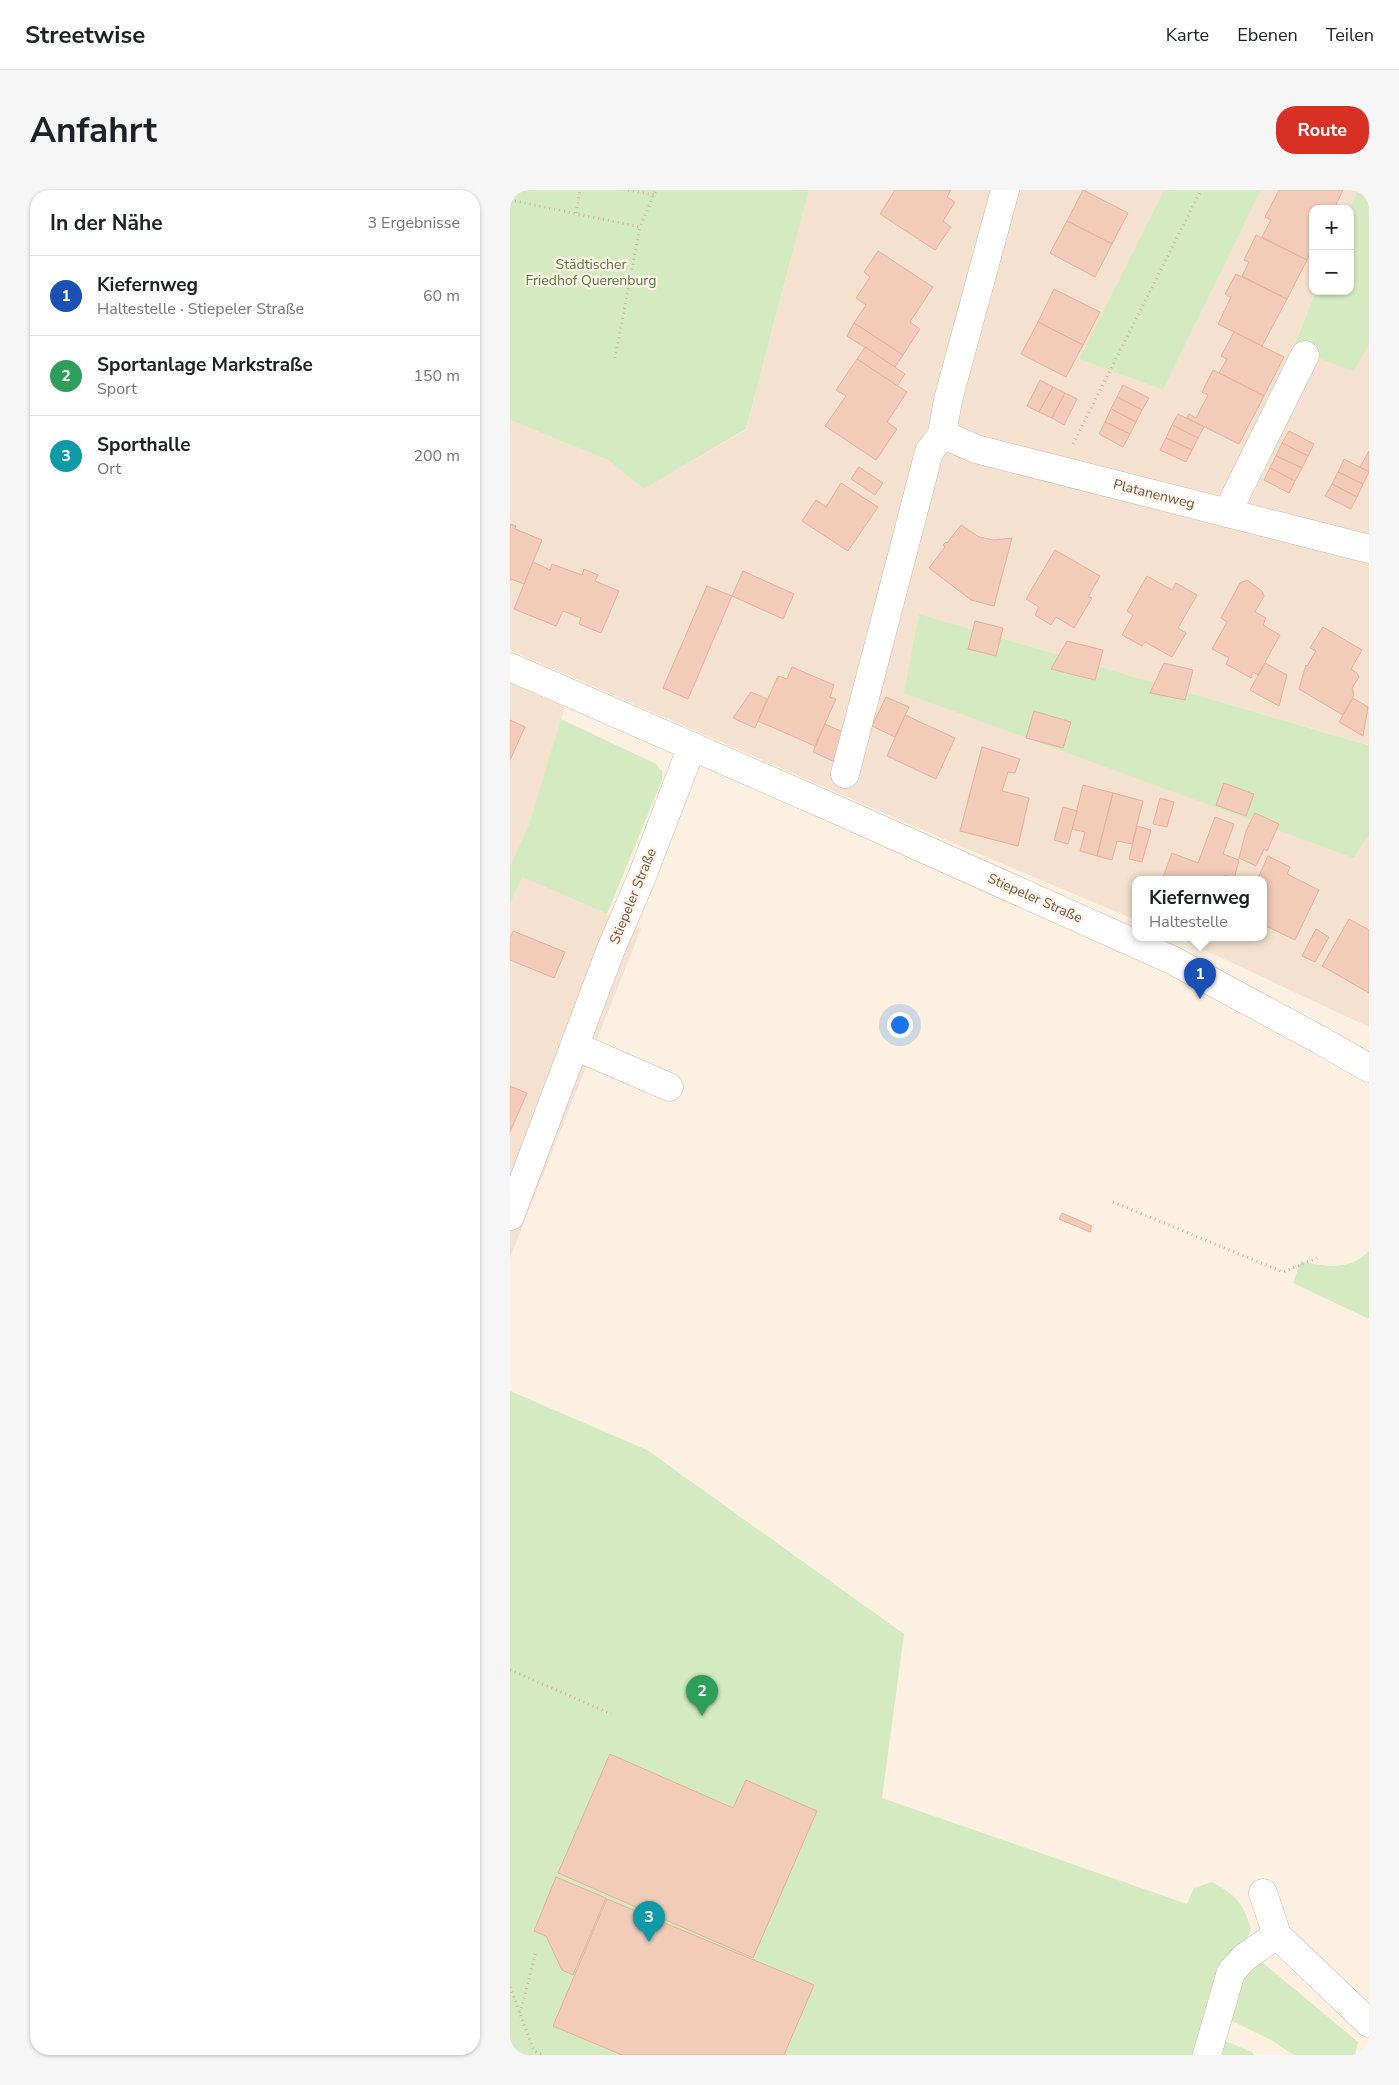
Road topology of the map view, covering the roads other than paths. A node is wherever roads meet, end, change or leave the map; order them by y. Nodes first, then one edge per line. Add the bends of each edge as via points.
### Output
1 (1005, 190) edge
2 (1305, 355) dead end
3 (942, 434) junction
4 (1227, 513) junction
5 (1369, 549) edge
6 (510, 667) edge
7 (692, 746) junction
8 (845, 774) dead end
9 (575, 1046) junction
10 (1369, 1068) edge
11 (669, 1087) dead end
12 (510, 1216) edge
13 (1263, 1893) dead end
14 (1277, 1934) junction
15 (1369, 2023) edge
16 (1207, 2055) edge

1 - 3 street via 948,400
2 - 4 street
3 - 4 street, Platanenweg via 976,449
3 - 8 street via 928,452
4 - 5 street, Platanenweg
6 - 7 street, Stiepeler Straße
7 - 9 street, Stiepeler Straße
7 - 10 street, Stiepeler Straße via 1172,960
9 - 11 street
9 - 12 street, Stiepeler Straße
13 - 14 street
14 - 15 street
14 - 16 street via 1244,1957 1231,1972

